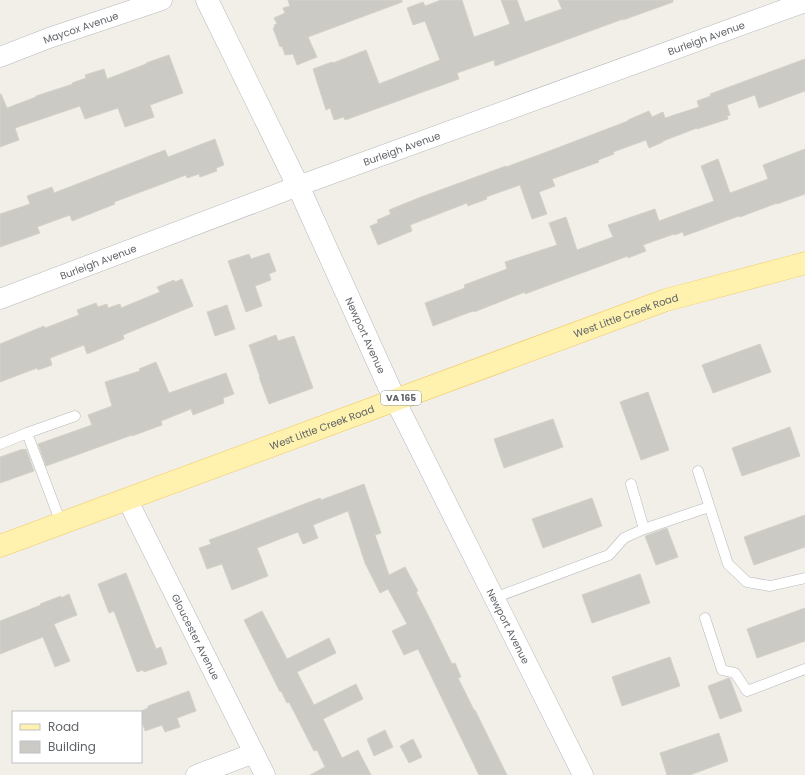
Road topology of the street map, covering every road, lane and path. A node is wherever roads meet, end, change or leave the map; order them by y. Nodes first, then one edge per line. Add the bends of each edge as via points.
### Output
1 (162, 0) edge
2 (207, 0) edge
3 (805, 2) edge
4 (0, 57) edge
5 (298, 186) junction
6 (805, 263) edge
7 (0, 299) edge
8 (395, 400) junction
9 (75, 416) dead end
10 (27, 433) junction
11 (0, 444) edge
12 (698, 471) dead end
13 (631, 484) dead end
14 (127, 499) junction
15 (709, 507) junction
16 (60, 523) junction
17 (644, 529) junction
18 (0, 546) edge
19 (805, 578) edge
20 (494, 598) junction
21 (705, 618) dead end
22 (805, 669) edge
23 (254, 753) junction
24 (196, 775) edge
25 (265, 775) edge
26 (583, 775) edge

1 - 4 street, Maycox Avenue
2 - 5 street, Newport Avenue
3 - 5 street, Burleigh Avenue
5 - 7 street, Burleigh Avenue
5 - 8 street, Newport Avenue
6 - 8 main road, West Little Creek Road / VA 165 via 666,300
8 - 14 main road, West Little Creek Road / VA 165
8 - 20 street, Newport Avenue
9 - 10 lane
10 - 11 lane
10 - 16 lane
12 - 15 lane
13 - 17 lane
14 - 16 main road, West Little Creek Road / VA 165
14 - 23 street, Gloucester Avenue
15 - 17 lane
15 - 19 lane via 728,564 747,582 770,586
16 - 18 main road, West Little Creek Road / VA 165
17 - 20 lane via 624,538 609,555
20 - 26 street, Newport Avenue
21 - 22 lane via 722,670 735,673 747,691
23 - 24 street
23 - 25 street, Gloucester Avenue

